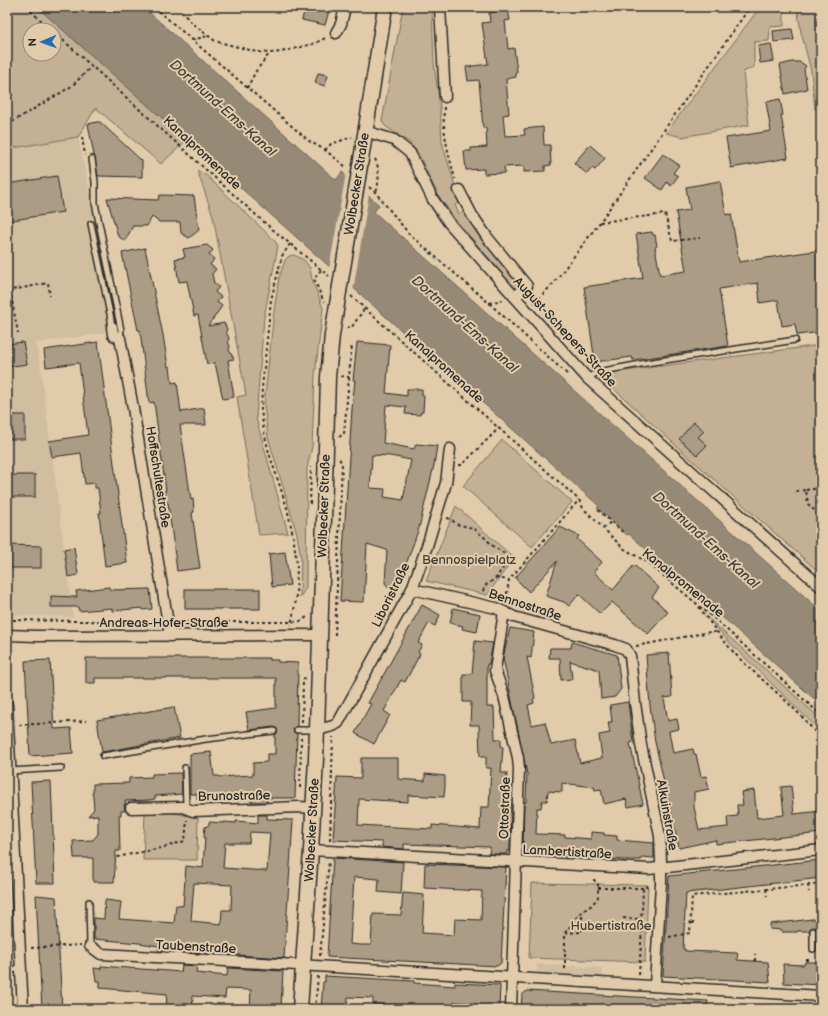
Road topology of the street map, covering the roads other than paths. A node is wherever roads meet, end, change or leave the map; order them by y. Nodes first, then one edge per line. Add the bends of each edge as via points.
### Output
1 (345, 7) edge
2 (386, 7) edge
3 (440, 7) edge
4 (336, 33) road end
5 (446, 98) road end
6 (365, 132) junction
7 (92, 159) dead end
8 (459, 190) road end
9 (91, 224) dead end
10 (515, 297) junction
11 (112, 327) joint
12 (120, 338) junction
13 (795, 340) dead end
14 (587, 378) junction
15 (450, 449) dead end
16 (821, 587) edge
17 (412, 589) junction
18 (504, 612) junction
19 (7, 635) edge
20 (320, 635) junction
21 (170, 636) junction
22 (629, 652) joint
23 (7, 705) edge
24 (7, 717) edge
25 (297, 730) dead end
26 (317, 730) junction
27 (274, 731) dead end
28 (103, 756) dead end
29 (61, 768) dead end
30 (185, 768) dead end
31 (9, 776) edge
32 (131, 808) dead end
33 (314, 808) junction
34 (190, 810) junction
35 (10, 814) edge
36 (311, 850) junction
37 (821, 850) edge
38 (516, 862) junction
39 (661, 868) junction
40 (89, 902) dead end
41 (813, 931) dead end
42 (90, 946) joint
43 (813, 949) dead end
44 (303, 966) junction
45 (20, 969) junction
46 (7, 970) edge
47 (513, 978) junction
48 (655, 985) junction
49 (821, 996) edge
50 (23, 1009) edge
51 (300, 1009) edge
52 (511, 1009) edge

1 - 4 street
2 - 6 main road, Wolbecker Straße
3 - 5 street
6 - 10 street, August-Schepers-Straße via 394,140 410,153 438,208
6 - 20 main road, Wolbecker Straße, bridge via 344,293 332,335 328,377
7 - 12 lane via 96,202 121,330
8 - 10 street via 487,238 527,286
9 - 11 lane
10 - 14 street, August-Schepers-Straße
11 - 12 street, Hoffschultestraße via 113,335
12 - 21 street, Hoffschultestraße
13 - 14 lane via 646,363 603,371
14 - 16 street, August-Schepers-Straße
15 - 17 street, Liboristraße via 446,484
17 - 18 street, Bennostraße
17 - 26 street, Liboristraße via 338,723
18 - 22 street, Bennostraße via 622,647
18 - 38 street, Ottostraße via 496,670 519,763
19 - 21 street, Andreas-Hofer-Straße
20 - 21 street, Andreas-Hofer-Straße
20 - 26 main road, Wolbecker Straße
22 - 39 street, Alkuinstraße via 641,744 660,836
23 - 24 street
24 - 31 street
25 - 26 lane
26 - 33 main road, Wolbecker Straße
27 - 28 lane
29 - 31 lane
30 - 34 lane
31 - 35 street
32 - 34 street, Brunostraße via 183,807
33 - 34 street, Brunostraße
33 - 36 main road, Wolbecker Straße
35 - 45 street
36 - 38 street, Lambertistraße
36 - 44 main road, Wolbecker Straße
37 - 39 street, Lambertistraße
38 - 39 street, Lambertistraße
38 - 47 street, Ottostraße
39 - 48 street, Alkuinstraße
40 - 42 lane
41 - 43 lane
42 - 44 street, Taubenstraße via 101,954
44 - 47 street
44 - 51 main road, Wolbecker Straße
45 - 46 lane
45 - 50 street
47 - 48 street
47 - 52 street, Ottostraße
48 - 49 street

